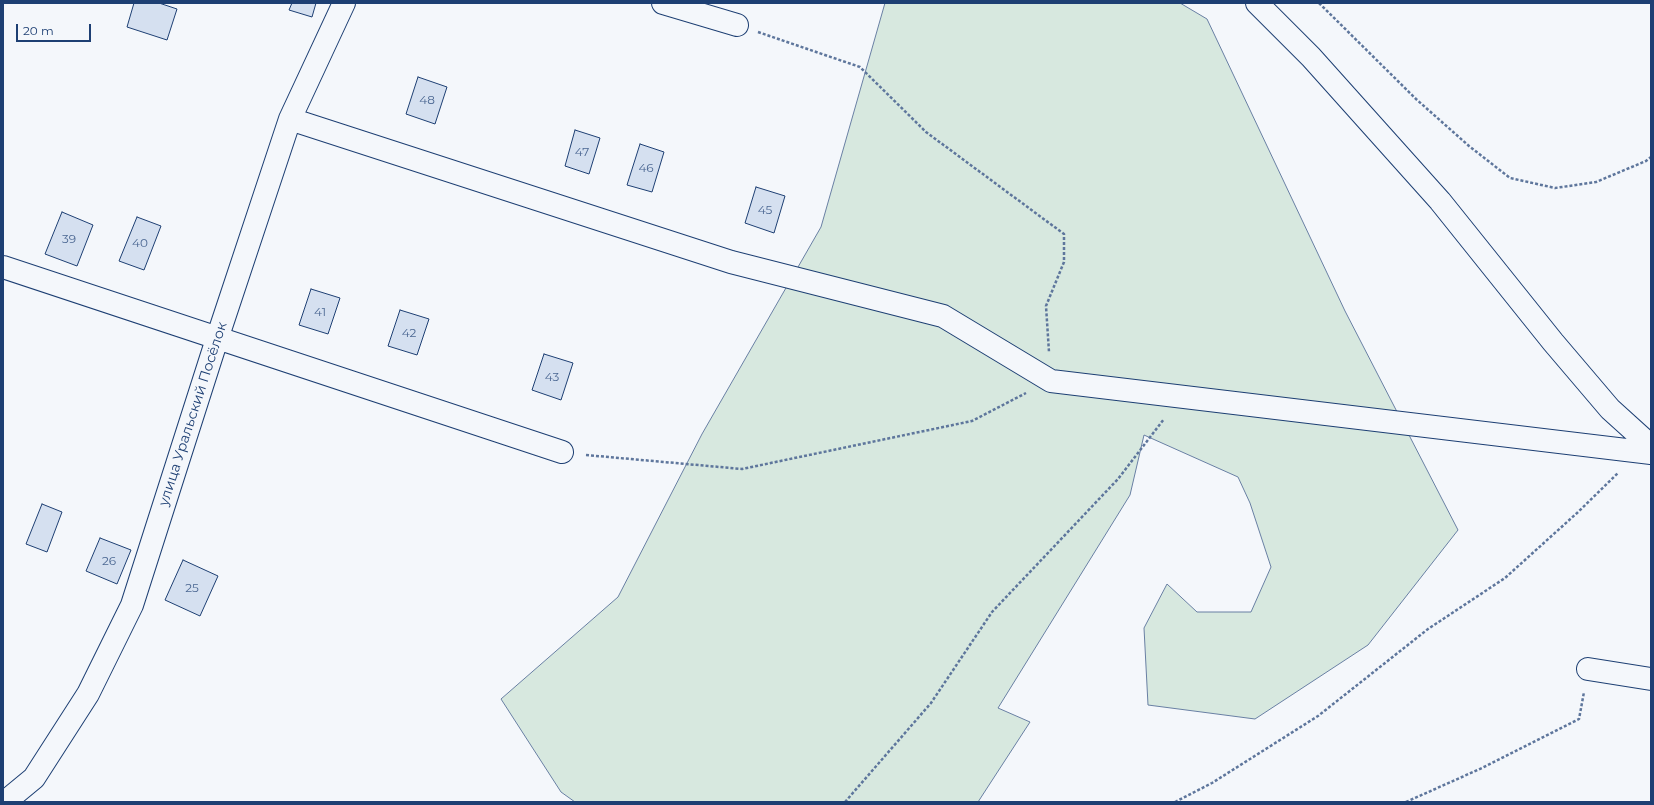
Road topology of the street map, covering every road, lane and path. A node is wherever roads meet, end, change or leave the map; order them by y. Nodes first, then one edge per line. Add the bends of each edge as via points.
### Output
1 (344, 3) edge
2 (663, 3) edge
3 (1257, 3) edge
4 (1318, 3) edge
5 (736, 25) joint
6 (290, 119) junction
7 (1651, 157) edge
8 (3, 267) edge
9 (217, 339) junction
10 (1051, 381) junction
11 (1182, 397) junction
12 (1651, 446) edge
13 (562, 452) joint
14 (1651, 453) edge
15 (1622, 469) dead end
16 (1588, 669) joint
17 (1651, 679) edge
18 (5, 802) edge
19 (845, 802) edge
20 (1175, 802) edge
21 (1406, 802) edge

1 - 6 street, улица Уральский Посёлок
2 - 5 street
3 - 12 street via 1311,58 1440,201 1610,409
4 - 7 path via 1416,99 1510,178 1555,188 1596,182
5 - 10 path via 860,67 926,132 1064,234 1064,262 1046,306
6 - 9 street, улица Уральский Посёлок
6 - 10 street via 731,262 943,316
8 - 9 street
9 - 13 street
9 - 18 street, улица Уральский Посёлок via 132,605 88,694 47,759 34,778
10 - 11 street
10 - 13 path via 972,421 742,470
11 - 14 street
11 - 19 path via 1118,479 992,612 931,703
15 - 20 path via 1505,578 1428,629 1318,716 1212,783
16 - 17 street
16 - 21 path via 1580,719 1482,768

